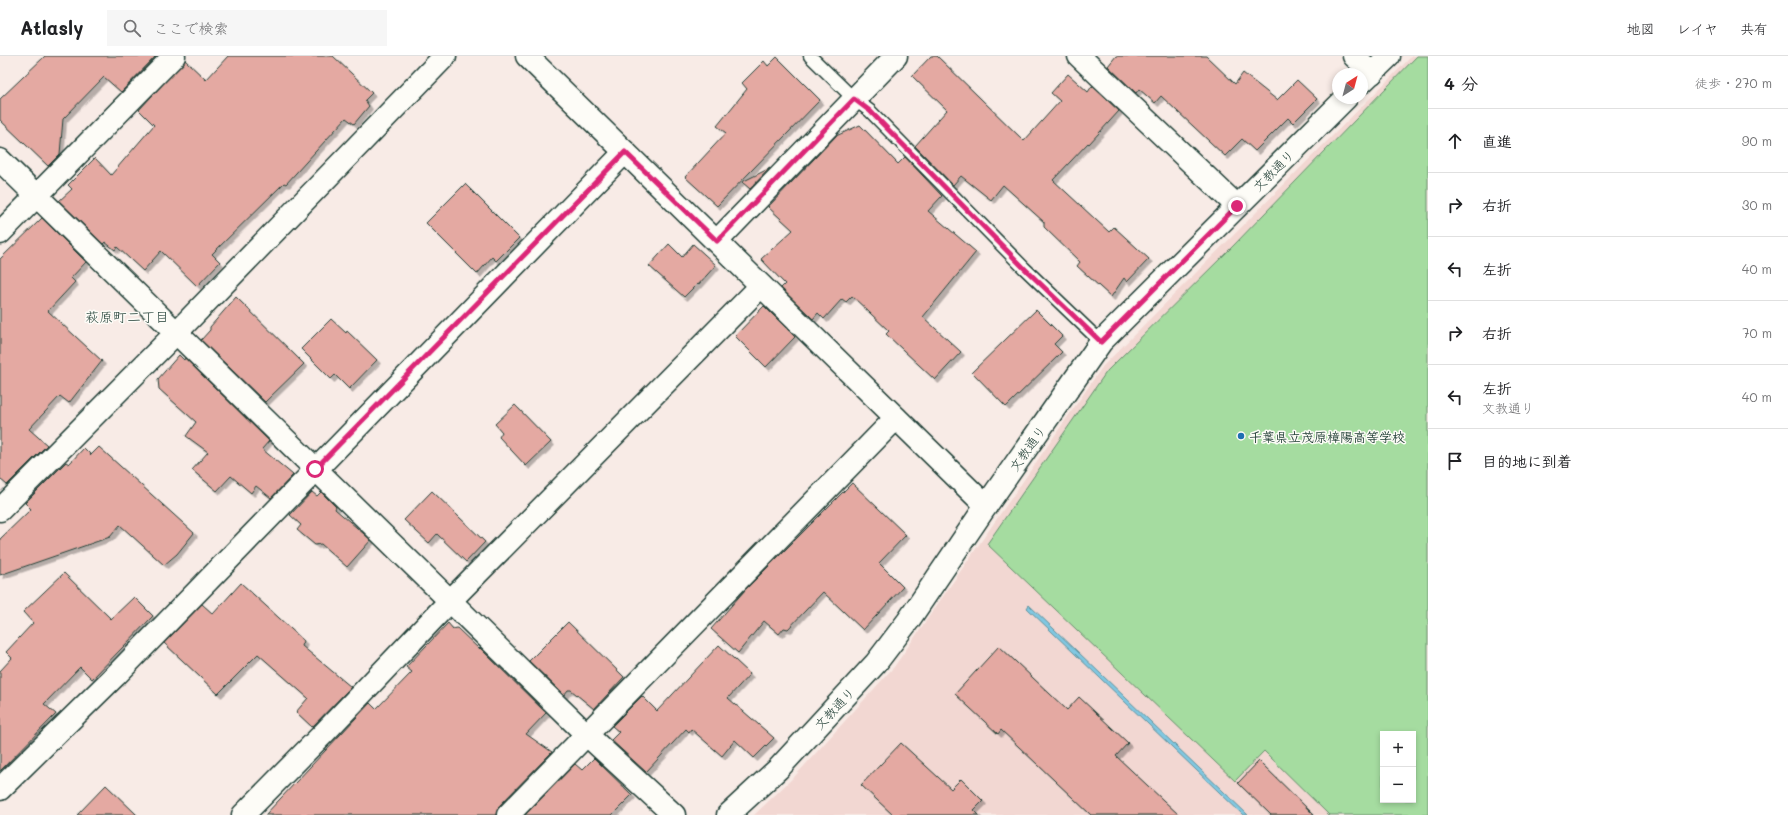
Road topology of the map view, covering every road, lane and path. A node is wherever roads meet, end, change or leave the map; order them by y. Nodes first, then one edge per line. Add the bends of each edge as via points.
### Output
1 (174, 56) edge
2 (445, 56) edge
3 (527, 56) edge
4 (810, 56) edge
5 (896, 56) edge
6 (1079, 56) edge
7 (1354, 56) edge
8 (1388, 56) edge
9 (1361, 68) edge
10 (1368, 76) edge
11 (854, 99) junction
12 (1340, 104) edge
13 (625, 152) junction
14 (0, 160) edge
15 (36, 196) junction
16 (1237, 206) junction
17 (0, 233) edge
18 (717, 241) junction
19 (761, 286) junction
20 (177, 332) junction
21 (1101, 342) junction
22 (896, 418) junction
23 (315, 469) junction
24 (986, 506) junction
25 (0, 510) edge
26 (450, 601) junction
27 (587, 735) junction
28 (0, 789) edge
29 (242, 815) edge
30 (508, 815) edge
31 (674, 815) edge
32 (728, 815) edge

1 - 15 street
2 - 20 street
3 - 13 street
4 - 11 lane
5 - 11 street
6 - 16 street
7 - 9 street
8 - 10 street
11 - 18 street
11 - 21 lane via 870,111 1024,268
12 - 16 street, 文教通り
13 - 18 street
13 - 23 street
14 - 15 street
15 - 17 street
15 - 20 street
16 - 21 street, 文教通り
18 - 19 street
19 - 22 street
19 - 26 street
20 - 23 street
20 - 25 street
21 - 24 street, 文教通り
22 - 24 street
22 - 27 street
23 - 26 street
23 - 28 street via 115,676
24 - 32 street, 文教通り via 908,621 876,662 778,769
26 - 27 street
26 - 29 street
27 - 30 street
27 - 31 street

